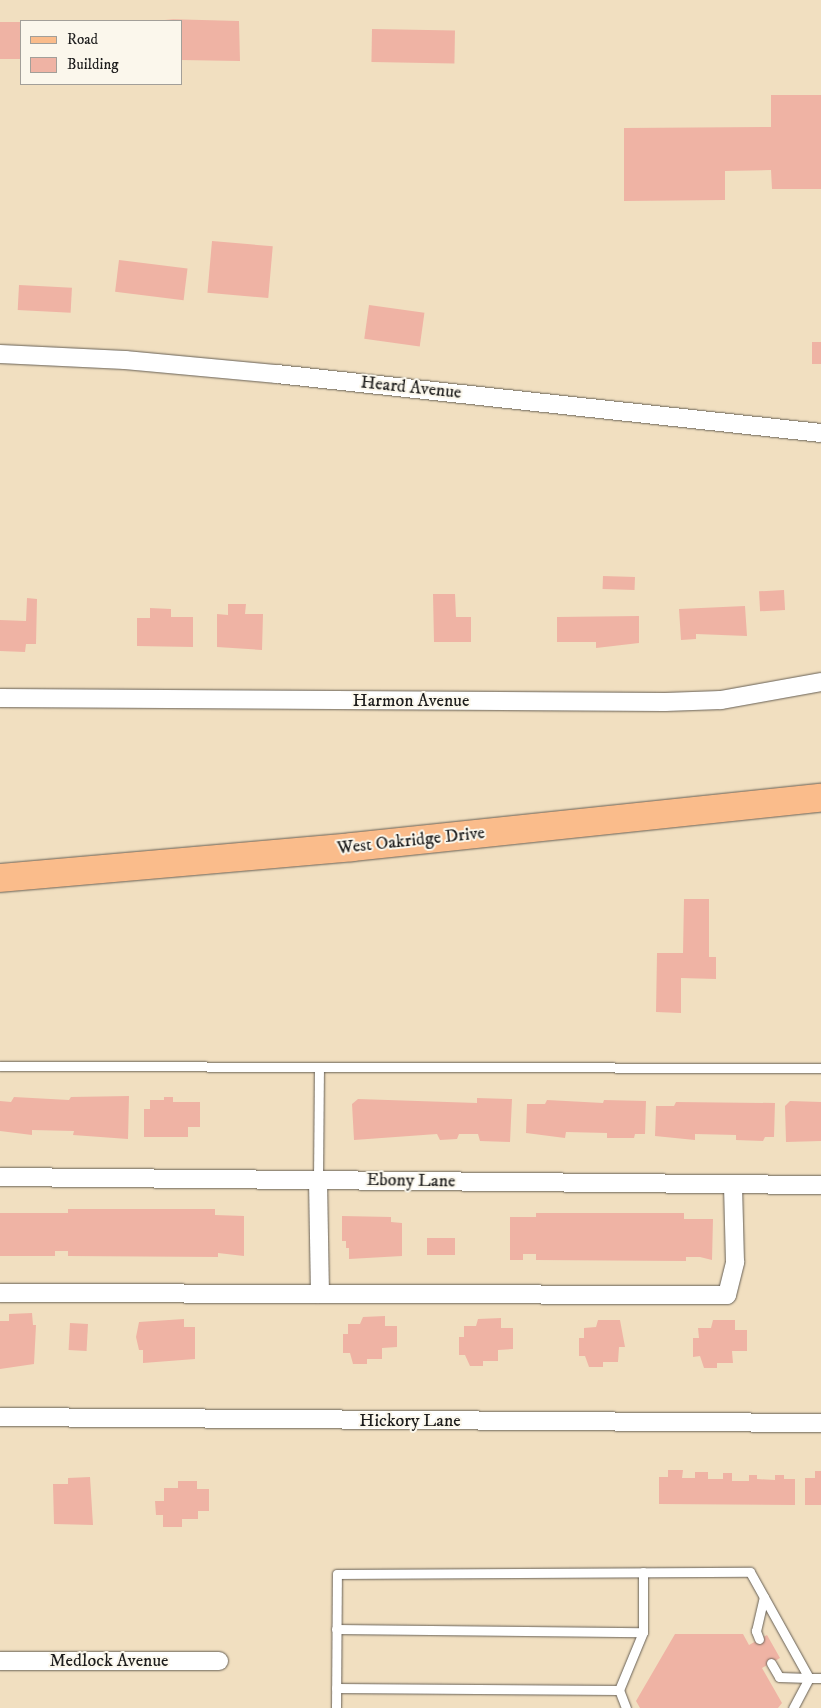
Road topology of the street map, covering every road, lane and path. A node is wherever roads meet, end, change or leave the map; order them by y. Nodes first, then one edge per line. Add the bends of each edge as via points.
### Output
1 (0, 354) edge
2 (821, 433) edge
3 (821, 682) edge
4 (0, 698) edge
5 (821, 798) edge
6 (0, 878) edge
7 (0, 1066) edge
8 (319, 1067) junction
9 (821, 1068) edge
10 (0, 1176) edge
11 (318, 1180) junction
12 (732, 1184) junction
13 (821, 1185) edge
14 (0, 1293) edge
15 (320, 1294) junction
16 (0, 1417) edge
17 (821, 1423) edge
18 (643, 1572) junction
19 (764, 1597) junction
20 (336, 1629) junction
21 (643, 1632) junction
22 (759, 1639) dead end
23 (0, 1660) edge
24 (219, 1661) dead end
25 (771, 1663) dead end
26 (809, 1678) junction
27 (821, 1678) edge
28 (336, 1688) junction
29 (618, 1690) junction
30 (336, 1708) edge
31 (626, 1708) edge
32 (793, 1708) edge

1 - 2 street, Heard Avenue via 125,360 277,374
3 - 4 street, Harmon Avenue via 721,700 665,702
5 - 6 main road, West Oakridge Drive via 352,847
7 - 8 lane
8 - 9 lane
8 - 11 lane
10 - 11 street, Ebony Lane
11 - 12 street, Ebony Lane
11 - 15 street
12 - 13 street, Ebony Lane
12 - 15 street via 735,1262 727,1295
14 - 15 street
16 - 17 street, Hickory Lane
18 - 19 lane via 750,1572
18 - 20 lane via 336,1574
18 - 21 lane
19 - 22 lane via 756,1631
19 - 26 lane
20 - 21 lane
20 - 28 lane
21 - 29 lane
23 - 24 street, Medlock Avenue
25 - 26 lane via 779,1677
26 - 27 lane
26 - 32 lane
28 - 29 lane
28 - 30 lane
29 - 31 lane

